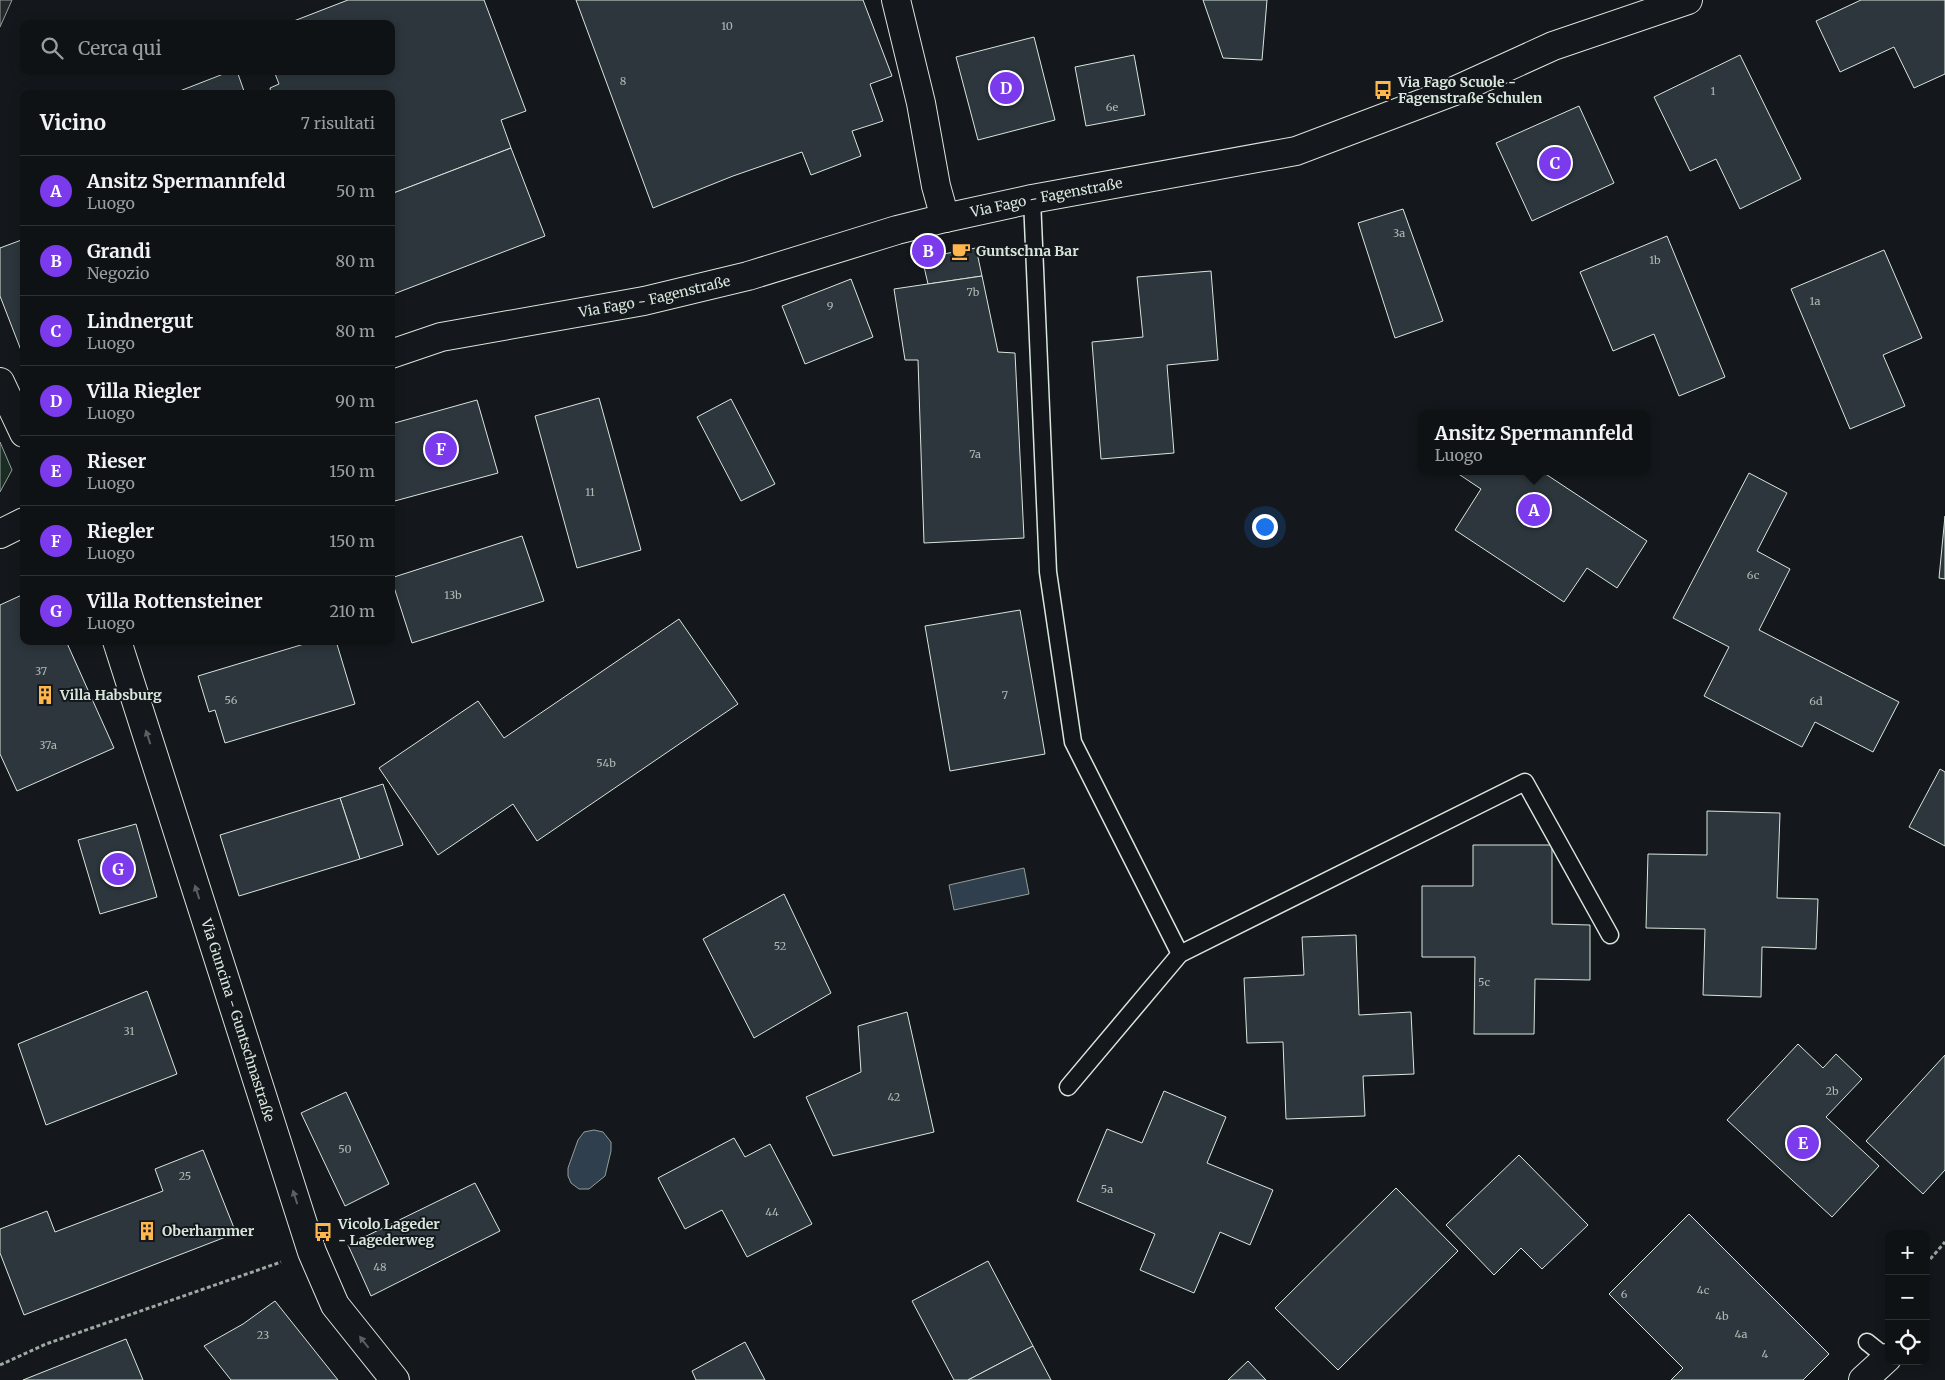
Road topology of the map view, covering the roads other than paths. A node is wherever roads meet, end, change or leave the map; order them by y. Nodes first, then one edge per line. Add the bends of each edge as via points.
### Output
1 (896, 0) edge
2 (1688, 0) edge
3 (1032, 199) junction
4 (945, 218) junction
5 (395, 353) edge
6 (0, 382) edge
7 (20, 424) edge
8 (20, 524) edge
9 (0, 534) edge
10 (118, 645) edge
11 (1610, 935) dead end
12 (1180, 954) junction
13 (1068, 1087) dead end
14 (1877, 1350) dead end
15 (395, 1380) edge
16 (1863, 1380) edge

1 - 4 street
2 - 3 street, Via Fago - Fagenstraße via 1553,46 1452,92 1296,151
3 - 4 street, Via Fago - Fagenstraße
3 - 12 lane via 1048,572 1073,742
4 - 5 street, Via Fago - Fagenstraße via 644,301 441,337
6 - 7 street
8 - 9 street
15 -> 10 street, Via Guncina - Guntschnastraße via 335,1305 312,1252
11 - 12 lane via 1525,782
12 - 13 lane
14 - 16 street

